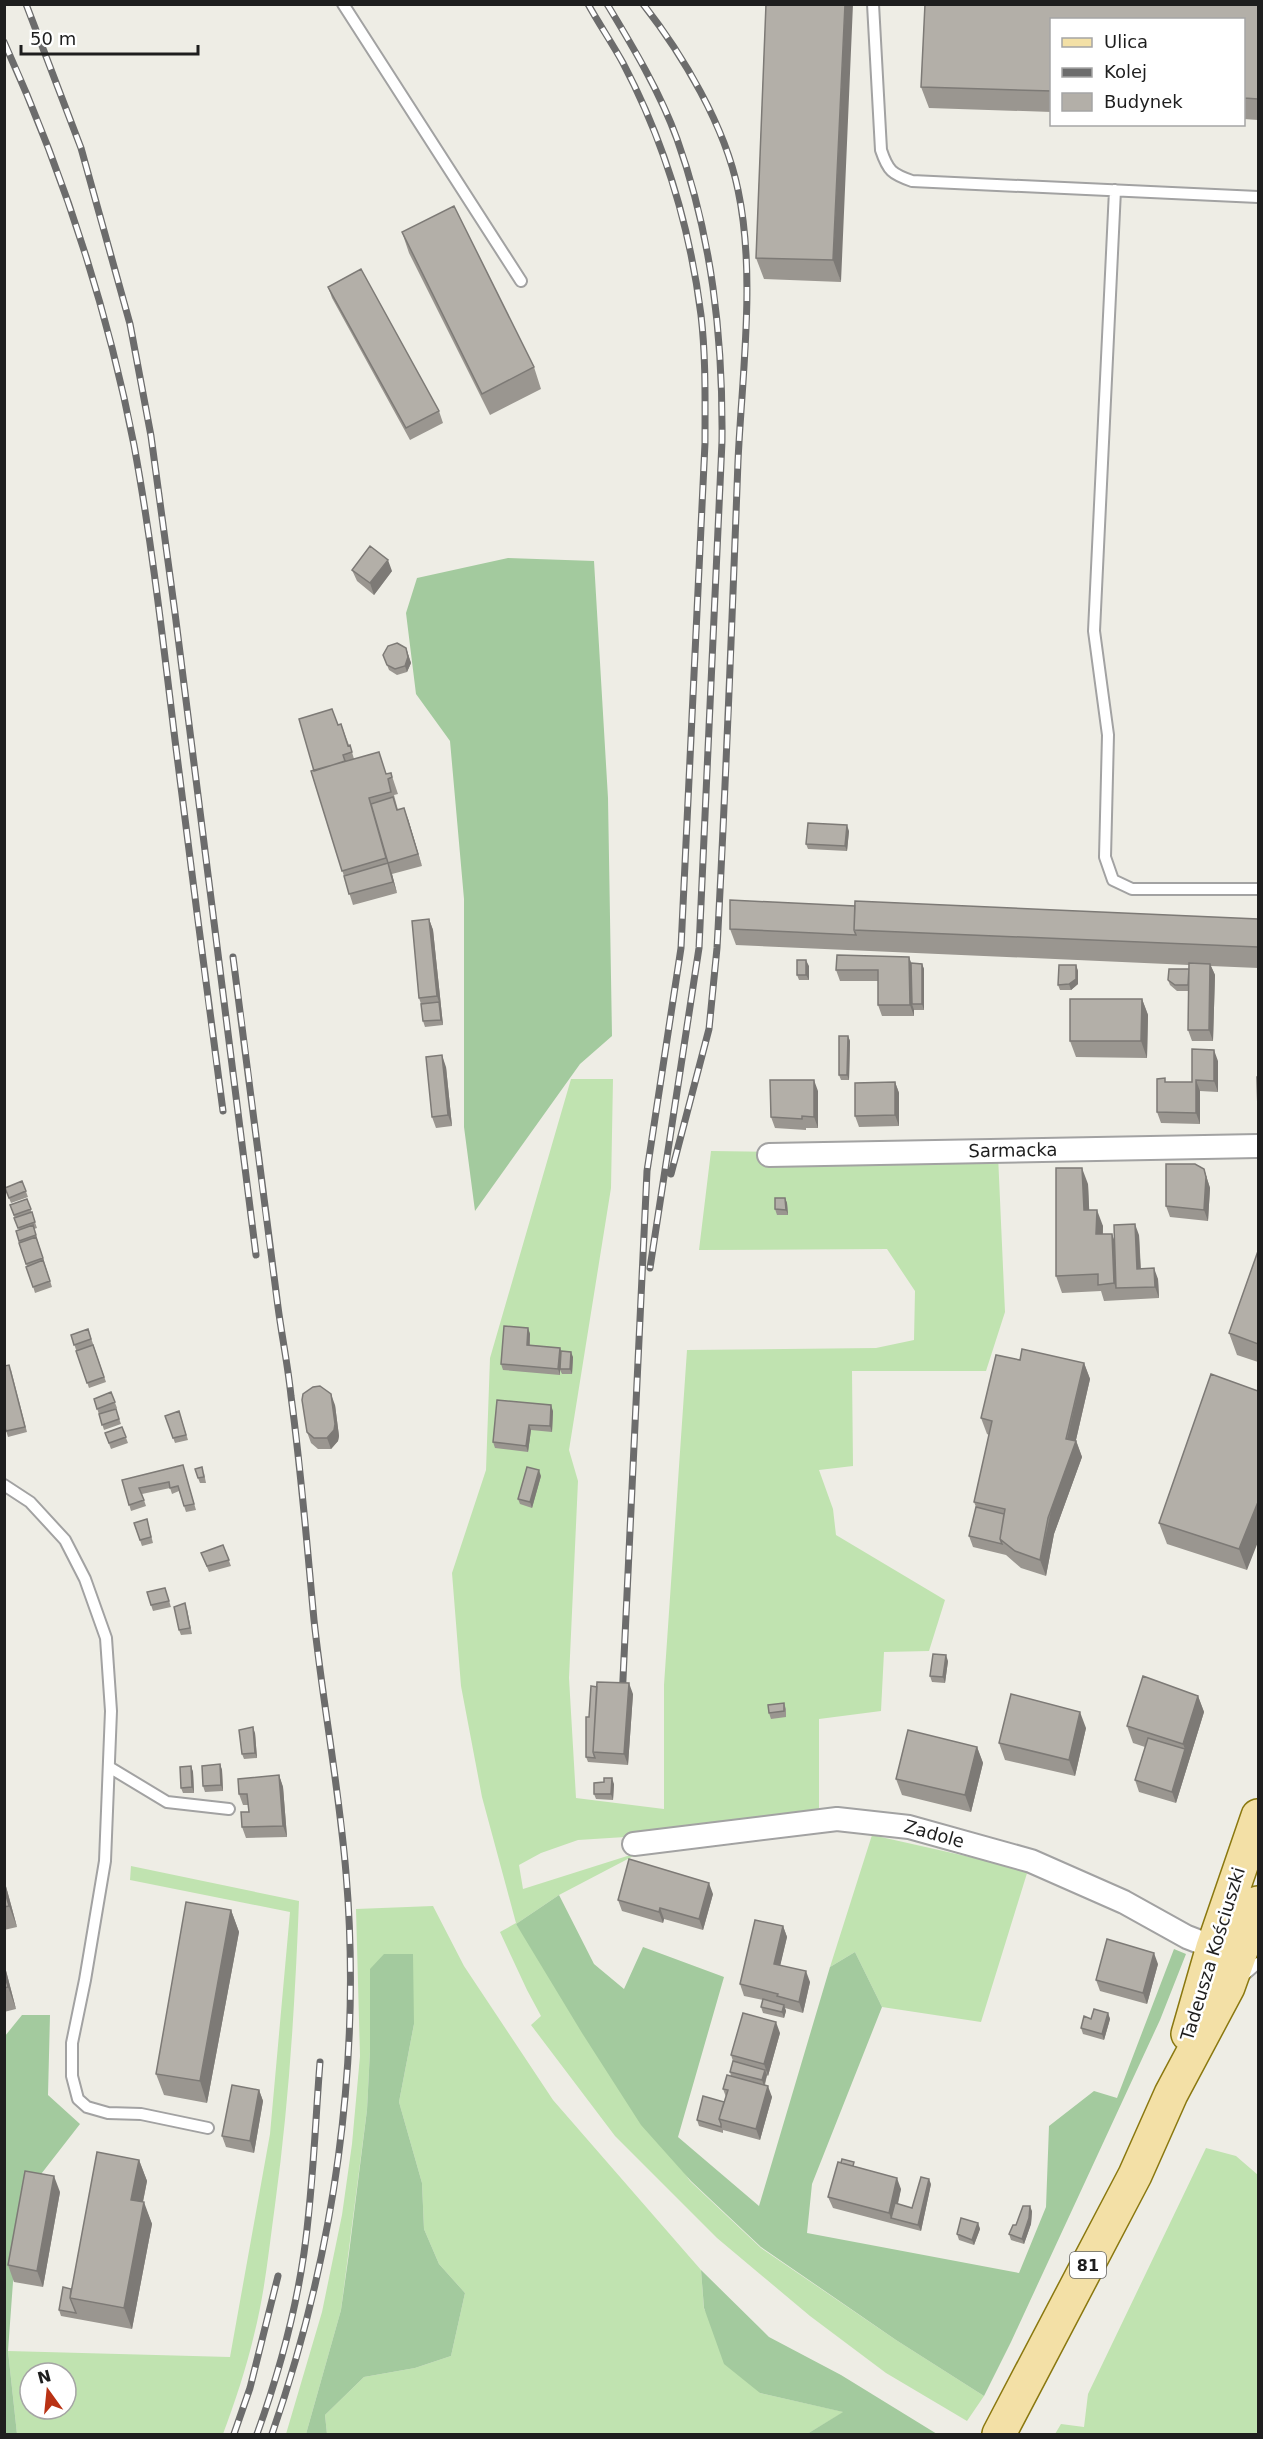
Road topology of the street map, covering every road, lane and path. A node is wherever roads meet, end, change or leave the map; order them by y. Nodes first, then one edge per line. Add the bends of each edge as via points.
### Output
1 (343, 4) edge
2 (873, 4) edge
3 (1115, 190) junction
4 (1258, 197) edge
5 (521, 281) dead end
6 (1258, 889) edge
7 (1258, 1146) edge
8 (769, 1155) dead end
9 (4, 1485) edge
10 (109, 1767) junction
11 (229, 1809) dead end
12 (1258, 1816) edge
13 (634, 1844) dead end
14 (1258, 1903) edge
15 (1213, 1947) junction
16 (1258, 1963) edge
17 (1228, 1987) junction
18 (1171, 2094) junction
19 (208, 2128) dead end
20 (999, 2434) edge

1 - 5 lane
2 - 3 lane via 881,150 890,170 912,181
3 - 4 lane
3 - 6 lane via 1094,631 1108,735 1106,857 1113,880 1132,889
7 - 8 street, Sarmacka
9 - 10 lane via 30,1502 65,1540 85,1579 106,1638 111,1710
10 - 11 lane via 168,1802
10 - 19 lane via 105,1861 72,2043 72,2076 78,2099 87,2107 108,2113 141,2114
12 - 15 main road, Tadeusza Kościuszki / 81
13 - 15 street, Zadole via 837,1819 909,1827 1031,1861
14 - 17 main road, Tadeusza Kościuszki / 81
15 - 18 main road, Tadeusza Kościuszki / 81
16 - 17 lane
17 - 18 main road, Tadeusza Kościuszki / 81
18 - 20 main road, Tadeusza Kościuszki / 81 via 1135,2175

